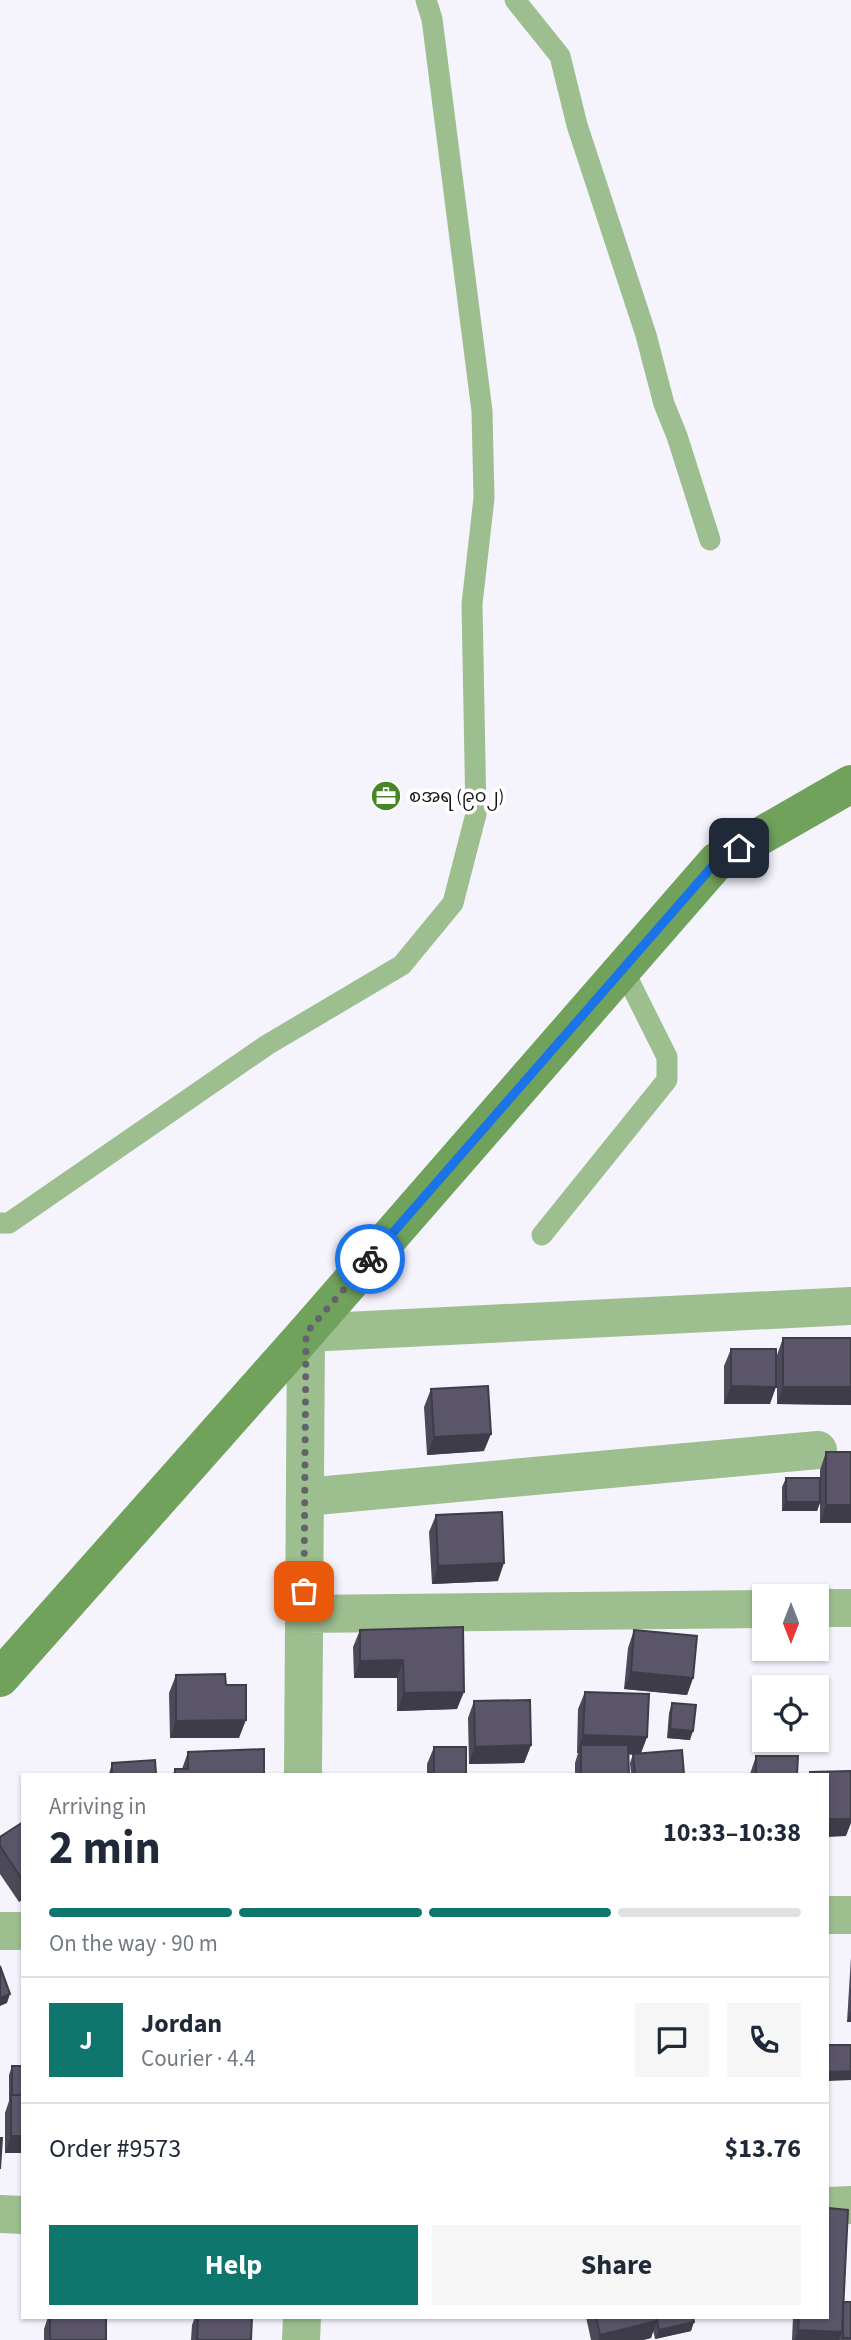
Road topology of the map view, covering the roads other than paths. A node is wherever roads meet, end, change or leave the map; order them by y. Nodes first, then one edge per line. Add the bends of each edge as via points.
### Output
1 (426, 0) edge
2 (515, 0) edge
3 (710, 540) dead end
4 (851, 784) edge
5 (623, 969) junction
6 (0, 1223) edge
7 (542, 1235) dead end
8 (851, 1306) edge
9 (306, 1333) junction
10 (818, 1450) dead end
11 (305, 1497) junction
12 (830, 1608) edge
13 (851, 1608) edge
14 (752, 1609) edge
15 (304, 1614) junction
16 (0, 1678) edge
17 (303, 1773) edge
18 (829, 1915) edge
19 (851, 1915) edge
20 (0, 1931) edge
21 (21, 1931) edge
22 (851, 2205) edge
23 (829, 2206) edge
24 (0, 2214) edge
25 (21, 2215) edge
26 (302, 2319) edge
27 (301, 2340) edge

1 - 6 lane via 482,411 484,498 472,604 476,814 453,903 402,965 267,1045 9,1223
2 - 3 lane via 560,56 577,125
4 - 5 street via 717,861
5 - 7 lane via 667,1057 667,1080
5 - 9 street
8 - 9 street
9 - 11 street
9 - 16 street
10 - 11 street
11 - 15 street
12 - 13 street
14 - 15 street
15 - 17 street
18 - 19 street
20 - 21 street
22 - 23 street
24 - 25 street
26 - 27 street

